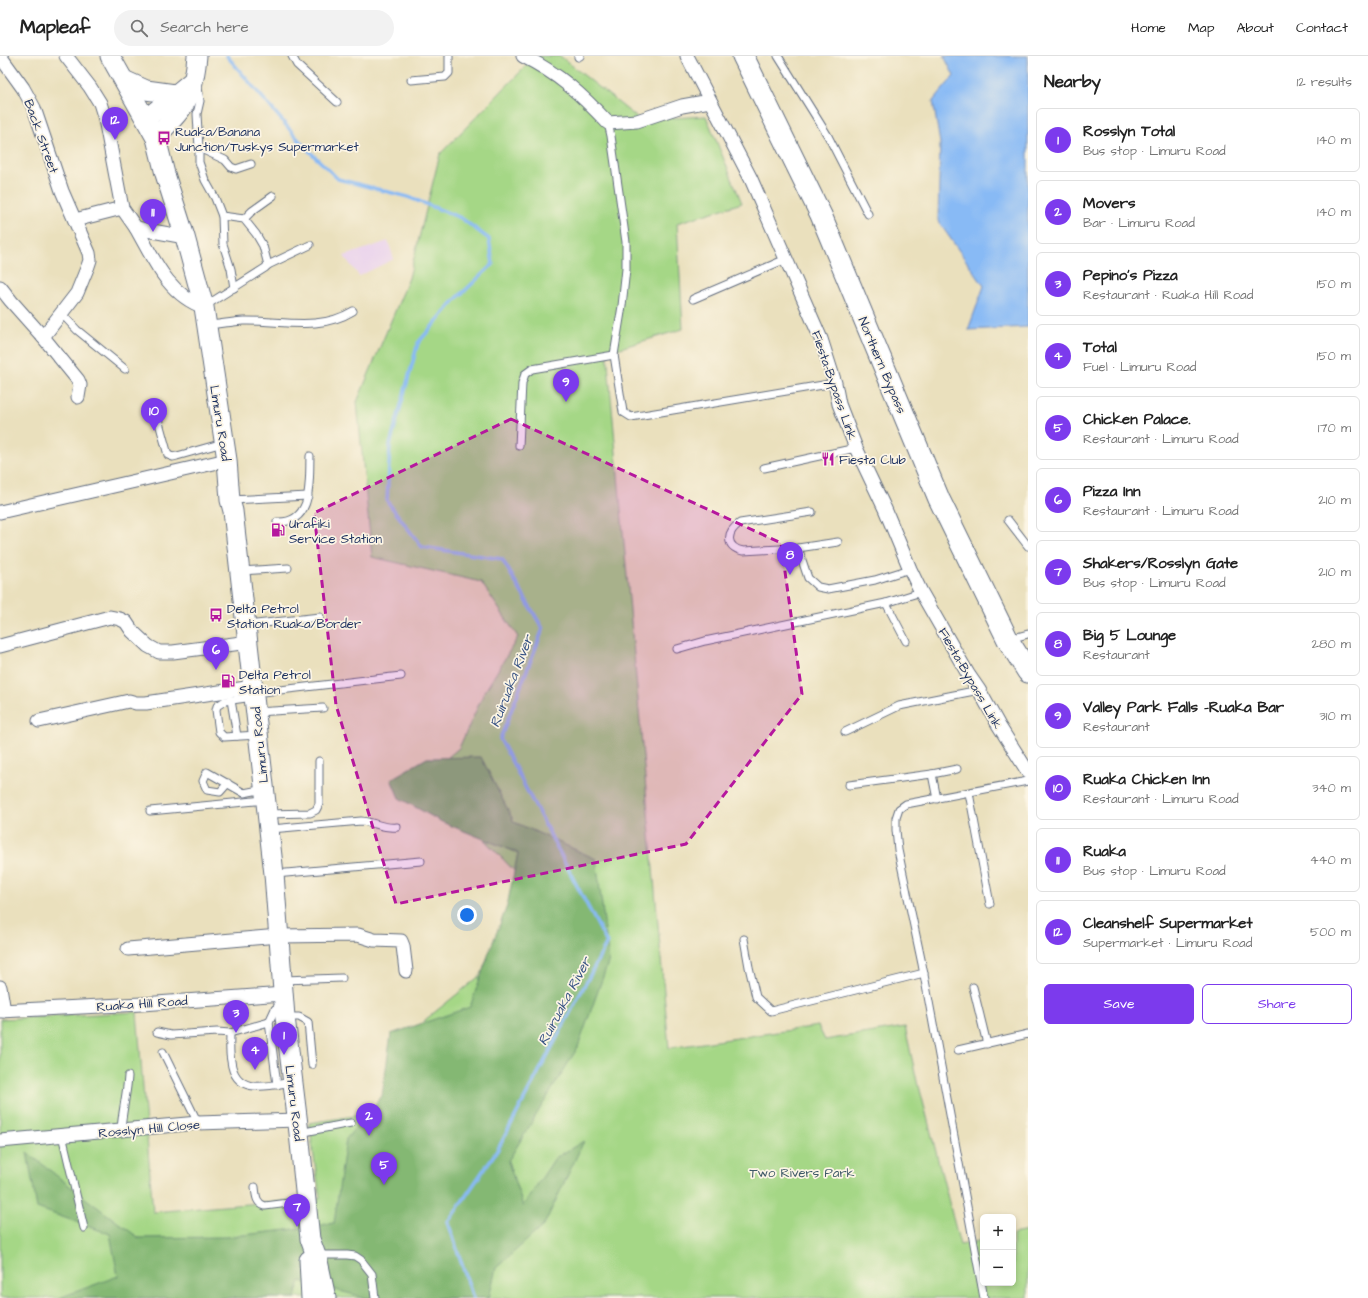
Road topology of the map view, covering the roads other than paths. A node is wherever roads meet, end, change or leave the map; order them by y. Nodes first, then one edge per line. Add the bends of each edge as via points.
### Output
1 (0, 56) edge
2 (66, 56) edge
3 (110, 56) edge
4 (292, 56) edge
5 (449, 56) edge
6 (523, 56) edge
7 (686, 56) edge
8 (743, 56) edge
9 (778, 56) edge
10 (195, 69) edge
11 (124, 80) junction
12 (411, 80) dead end
13 (175, 94) junction
14 (710, 101) junction
15 (337, 102) dead end
16 (146, 119) junction
17 (608, 122) junction
18 (156, 138) junction
19 (199, 148) junction
20 (250, 164) dead end
21 (273, 196) dead end
22 (122, 208) junction
23 (868, 214) dead end
24 (222, 216) junction
25 (244, 219) junction
26 (75, 220) junction
27 (136, 228) junction
28 (185, 237) junction
29 (310, 245) dead end
30 (786, 259) junction
31 (268, 265) junction
32 (0, 287) edge
33 (234, 288) junction
34 (693, 299) dead end
35 (353, 311) dead end
36 (61, 313) junction
37 (205, 316) junction
38 (43, 337) junction
39 (614, 355) junction
40 (125, 369) dead end
41 (834, 383) junction
42 (78, 397) dead end
43 (158, 419) dead end
44 (519, 446) dead end
45 (856, 448) junction
46 (225, 451) junction
47 (310, 456) dead end
48 (764, 468) dead end
49 (308, 496) junction
50 (230, 500) junction
51 (0, 512) edge
52 (812, 512) dead end
53 (1008, 520) dead end
54 (278, 522) dead end
55 (838, 542) dead end
56 (1028, 546) edge
57 (798, 548) junction
58 (288, 568) dead end
59 (910, 570) junction
60 (240, 571) junction
61 (921, 592) junction
62 (886, 603) junction
63 (320, 617) dead end
64 (248, 633) junction
65 (1028, 634) edge
66 (1008, 640) junction
67 (906, 641) dead end
68 (0, 646) edge
69 (677, 649) dead end
70 (1028, 672) edge
71 (401, 676) dead end
72 (979, 690) junction
73 (254, 697) junction
74 (231, 700) junction
75 (323, 708) dead end
76 (39, 721) dead end
77 (845, 732) dead end
78 (237, 736) junction
79 (258, 736) junction
80 (319, 761) dead end
81 (957, 768) dead end
82 (1028, 772) edge
83 (932, 774) junction
84 (1028, 781) edge
85 (228, 782) dead end
86 (849, 785) dead end
87 (969, 792) junction
88 (937, 799) junction
89 (266, 808) junction
90 (150, 811) dead end
91 (397, 827) dead end
92 (421, 861) dead end
93 (274, 874) junction
94 (990, 904) dead end
95 (279, 936) junction
96 (744, 939) dead end
97 (128, 949) dead end
98 (406, 971) dead end
99 (924, 973) junction
100 (342, 978) dead end
101 (0, 987) edge
102 (973, 987) dead end
103 (281, 1003) junction
104 (2, 1011) edge
105 (157, 1032) dead end
106 (230, 1033) junction
107 (1028, 1034) edge
108 (987, 1044) junction
109 (958, 1050) dead end
110 (163, 1052) dead end
111 (312, 1065) dead end
112 (128, 1076) dead end
113 (284, 1084) junction
114 (198, 1123) junction
115 (351, 1123) dead end
116 (298, 1127) junction
117 (121, 1130) junction
118 (62, 1136) junction
119 (0, 1141) edge
120 (255, 1187) dead end
121 (306, 1201) junction
122 (84, 1228) dead end
123 (313, 1247) junction
124 (311, 1298) edge
125 (318, 1298) edge
126 (326, 1298) edge
127 (375, 1298) edge
128 (984, 1298) edge

1 - 26 street, Back Street via 34,108 54,172
2 - 22 street via 100,103
3 - 11 main road, Limuru Road
4 - 15 lane via 297,65
5 - 12 lane via 449,73 445,77
6 - 17 street via 571,85
7 - 14 street, Fiesta-Bypass Link
8 - 66 main road, Northern Bypass via 821,215 939,499
9 - 23 lane via 828,136
10 - 13 main road
10 - 18 main road via 190,94
10 - 19 lane via 200,101 196,114
11 - 13 main road via 146,90
11 - 16 main road, Limuru Road
13 - 16 main road
14 - 17 street via 682,106 637,121
14 - 30 street, Fiesta-Bypass Link via 751,179
16 - 18 main road, Limuru Road
17 - 39 lane via 626,242 626,269
18 - 28 main road, Limuru Road
19 - 20 lane via 213,153 236,169
19 - 24 lane via 199,162 205,180
21 - 25 lane
22 - 26 street
22 - 27 street
24 - 25 lane
24 - 33 lane via 223,244
25 - 31 lane via 263,246
26 - 36 street, Back Street via 90,260 78,293
27 - 28 street
27 - 37 street via 170,284 195,304
28 - 37 main road, Limuru Road
29 - 31 lane
30 - 34 lane
30 - 41 street, Fiesta-Bypass Link via 821,339
31 - 33 lane
32 - 38 street
33 - 37 lane
35 - 37 lane via 333,321 287,324
36 - 38 street, Back Street
36 - 40 lane via 77,330
37 - 46 main road, Limuru Road
38 - 42 street via 78,380
39 - 41 lane via 623,412 632,417
39 - 44 lane via 532,369 525,374 522,384
41 - 45 street, Fiesta-Bypass Link
43 - 46 lane via 168,455 173,457
45 - 48 lane
45 - 59 street, Fiesta-Bypass Link
46 - 50 main road, Limuru Road
46 - 51 street
47 - 49 lane
49 - 50 lane
49 - 54 lane via 298,516 290,521
50 - 60 main road, Limuru Road
52 - 57 lane via 740,523 732,530 729,539 733,548 743,551
53 - 56 lane
55 - 57 lane
57 - 59 lane via 808,578 818,587 828,589
58 - 60 lane
59 - 61 street, Fiesta-Bypass Link
60 - 64 main road, Limuru Road
61 - 62 lane
61 - 72 street, Fiesta-Bypass Link
62 - 67 lane
62 - 69 lane via 705,640
63 - 64 lane
64 - 68 street via 173,652 159,652 148,646 126,622 110,617
64 - 73 main road, Limuru Road
65 - 66 lane
66 - 70 main road, Northern Bypass
71 - 73 lane
72 - 77 lane via 899,706
72 - 82 street, Fiesta-Bypass Link
73 - 74 lane
73 - 75 lane
73 - 76 street via 146,703 129,701
73 - 79 main road, Limuru Road
74 - 78 lane
74 - 78 lane via 216,708 219,732 224,737
78 - 79 lane
79 - 89 main road, Limuru Road
80 - 89 lane via 320,804 316,810 310,813
81 - 83 lane
83 - 86 lane
83 - 88 lane
84 - 87 lane
85 - 89 lane
87 - 88 lane
87 - 94 lane
88 - 99 lane via 906,804 899,809 896,818 898,850
89 - 90 lane
89 - 91 lane
89 - 93 main road, Limuru Road
92 - 93 lane
93 - 95 main road, Limuru Road
95 - 97 street
95 - 98 street via 358,935 374,940 401,941
95 - 103 main road, Limuru Road
96 - 99 lane via 756,997 771,1011
99 - 128 lane
100 - 103 lane
101 - 104 street
102 - 108 lane
103 - 104 street, Ruaka Hill Road via 142,1004
103 - 106 lane
103 - 111 lane via 308,1022
103 - 113 main road, Limuru Road
105 - 106 lane via 171,1035
106 - 113 lane via 230,1062 240,1081 255,1087
107 - 108 lane
108 - 109 lane
110 - 114 lane
112 - 117 lane
113 - 116 main road, Limuru Road
114 - 116 street, Rosslyn Hill Close
114 - 117 street, Rosslyn Hill Close
115 - 116 lane
116 - 121 main road, Limuru Road
117 - 118 street, Rosslyn Hill Close
118 - 119 street, Rosslyn Hill Close
118 - 122 lane
120 - 121 lane via 261,1205
121 - 123 main road, Limuru Road
123 - 124 main road, Limuru Road via 308,1248
123 - 125 main road, Limuru Road
123 - 126 main road, Limuru Road
123 - 127 lane via 355,1256 361,1260 372,1274

